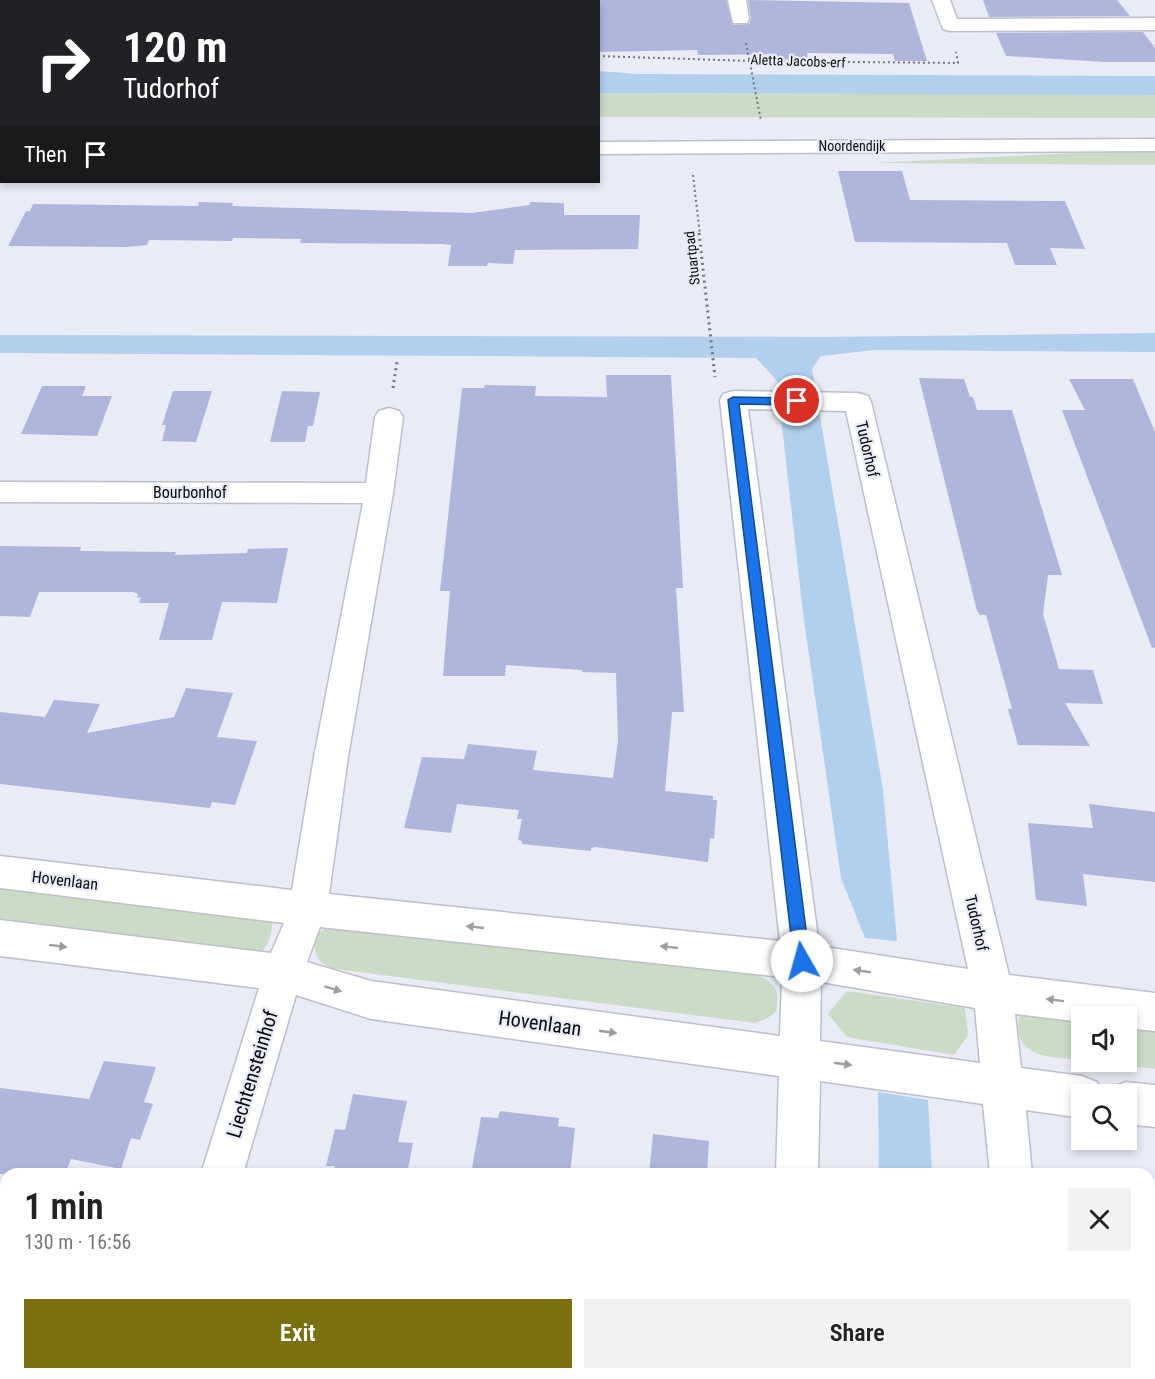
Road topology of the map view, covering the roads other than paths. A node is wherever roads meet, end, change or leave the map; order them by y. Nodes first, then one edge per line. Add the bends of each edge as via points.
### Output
1 (941, 0) edge
2 (1155, 24) edge
3 (1155, 146) edge
4 (600, 148) edge
5 (389, 417) dead end
6 (0, 492) edge
7 (379, 493) junction
8 (0, 872) edge
9 (308, 909) junction
10 (0, 938) edge
11 (802, 961) junction
12 (283, 973) junction
13 (993, 992) junction
14 (1155, 1012) edge
15 (800, 1058) junction
16 (1004, 1087) junction
17 (1071, 1096) edge
18 (1137, 1104) edge
19 (1155, 1106) edge
20 (224, 1168) edge
21 (797, 1168) edge
22 (1011, 1168) edge

1 - 2 street via 950,25
3 - 4 street, Noordendijk
5 - 7 street
6 - 7 street, Bourbonhof
7 - 9 street
8 - 9 street, Hovenlaan
11 -> 9 street, Hovenlaan
9 - 12 street
10 -> 12 street, Hovenlaan
13 -> 11 street, Hovenlaan
11 - 13 street, Tudorhof via 733,400 858,402
11 - 15 street
12 -> 15 street, Hovenlaan via 371,1000
12 - 20 street, Liechtensteinhof
14 -> 13 street, Hovenlaan
13 - 16 street
15 -> 16 street, Hovenlaan
15 - 21 street
16 - 17 street, Hovenlaan
16 - 22 street
18 - 19 street

